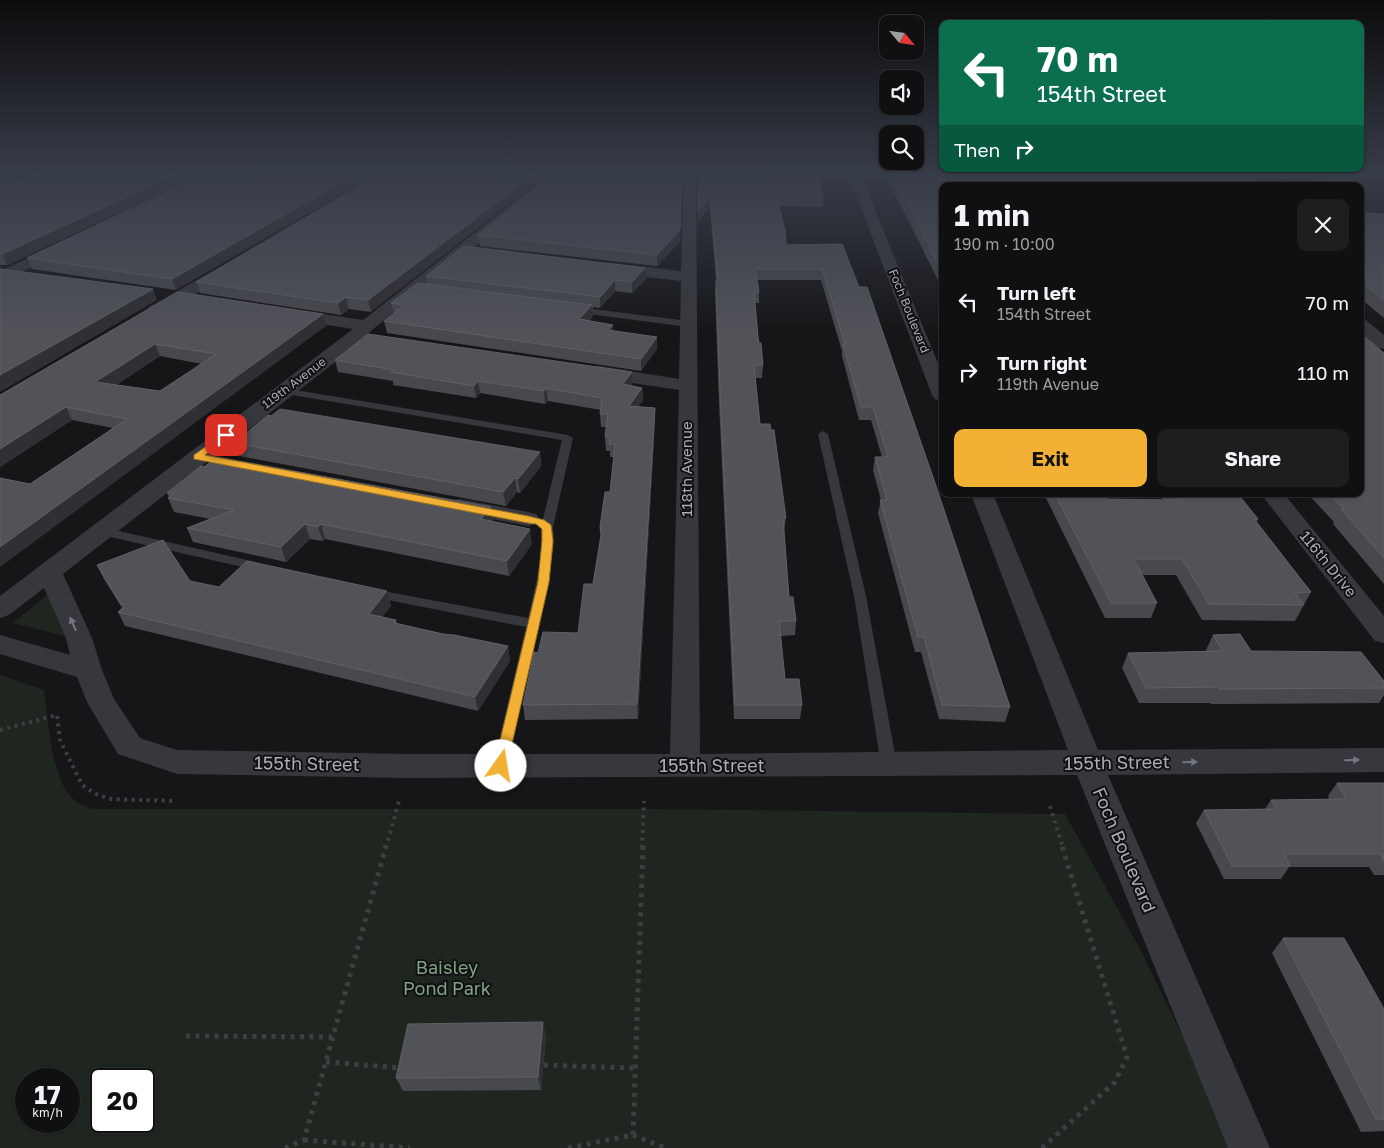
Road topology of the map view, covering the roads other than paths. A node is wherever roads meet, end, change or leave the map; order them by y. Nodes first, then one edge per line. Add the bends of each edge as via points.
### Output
1 (493, 226) edge
2 (689, 226) edge
3 (875, 226) edge
4 (71, 244) edge
5 (462, 250) junction
6 (481, 252) edge
7 (244, 259) edge
8 (598, 266) edge
9 (3, 274) edge
10 (34, 276) edge
11 (689, 277) junction
12 (155, 294) edge
13 (178, 298) junction
14 (207, 302) edge
15 (566, 309) edge
16 (276, 312) edge
17 (146, 316) edge
18 (688, 324) junction
19 (1364, 327) edge
20 (368, 333) junction
21 (1384, 344) edge
22 (578, 369) edge
23 (688, 386) junction
24 (939, 387) edge
25 (283, 391) junction
26 (823, 434) dead end
27 (197, 457) junction
28 (223, 462) edge
29 (983, 497) edge
30 (1274, 497) edge
31 (442, 503) edge
32 (538, 523) junction
33 (101, 531) junction
34 (268, 569) edge
35 (49, 571) junction
36 (360, 590) edge
37 (0, 609) edge
38 (534, 624) junction
39 (1384, 634) edge
40 (0, 644) edge
41 (88, 670) junction
42 (1384, 760) edge
43 (1088, 763) junction
44 (889, 765) junction
45 (501, 766) junction
46 (685, 766) junction
47 (1249, 1148) edge

1 - 5 street, 119th Avenue
2 - 11 street, 118th Avenue
3 - 24 street, Foch Boulevard
4 - 9 street
5 - 6 street
5 - 20 street, 119th Avenue
7 - 13 street
8 - 11 street
9 - 10 street
11 - 18 street, 118th Avenue
12 - 13 street
13 - 14 street
13 - 17 street
15 - 18 lane
16 - 20 street via 344,321
18 - 23 street, 118th Avenue
19 - 21 street
20 - 25 street, 119th Avenue
22 - 23 street
23 - 46 street, 118th Avenue
25 - 27 street, 119th Avenue
25 - 32 lane via 568,438
26 - 44 lane via 860,596
27 - 28 street
27 - 33 street, 119th Avenue
29 - 43 street, Foch Boulevard
30 - 39 street, 116th Drive
31 - 32 street
32 - 38 lane via 548,541 544,582
33 - 34 lane
33 - 35 street, 119th Avenue
35 - 37 street, 119th Avenue
41 -> 35 street, 155th Street via 79,638
36 - 38 lane
38 - 45 lane
40 - 41 street
41 - 45 street, 155th Street via 101,702 129,746 177,762
43 -> 42 street, 155th Street
43 - 44 street, 155th Street
43 - 47 street, Foch Boulevard
44 - 46 street, 155th Street
45 - 46 street, 155th Street

